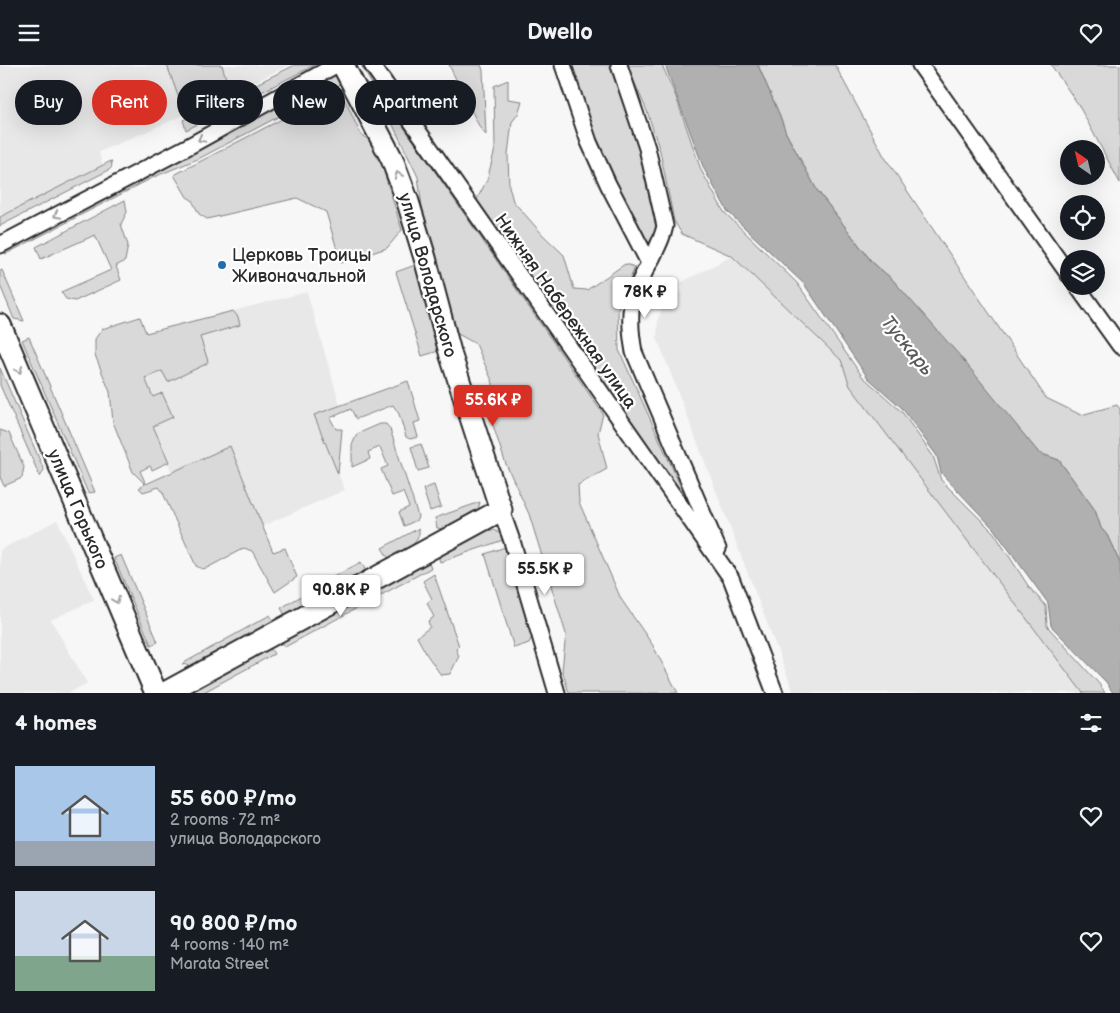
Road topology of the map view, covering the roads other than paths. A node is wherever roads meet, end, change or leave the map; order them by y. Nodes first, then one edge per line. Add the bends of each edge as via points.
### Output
1 (336, 65) edge
2 (344, 65) edge
3 (372, 65) edge
4 (563, 65) edge
5 (619, 65) edge
6 (920, 65) edge
7 (0, 245) edge
8 (1060, 262) edge
9 (649, 263) junction
10 (1083, 295) edge
11 (0, 325) edge
12 (1120, 346) edge
13 (501, 510) junction
14 (731, 578) junction
15 (156, 693) edge
16 (164, 693) edge
17 (557, 693) edge
18 (775, 693) edge

1 -> 7 street
13 -> 2 street, улица Володарского via 451,356 408,202 392,159
3 - 14 street, Нижняя Набережная улица
4 - 9 street via 589,143
5 - 9 street, Нижняя Набережная улица via 647,148 665,226
6 - 8 street
9 - 14 street, Нижняя Набережная улица via 634,293 630,311 634,352
10 - 12 street
11 -> 15 street, улица Горького
13 - 16 street
13 - 17 street, улица Володарского
14 - 18 street, Нижняя Набережная улица

